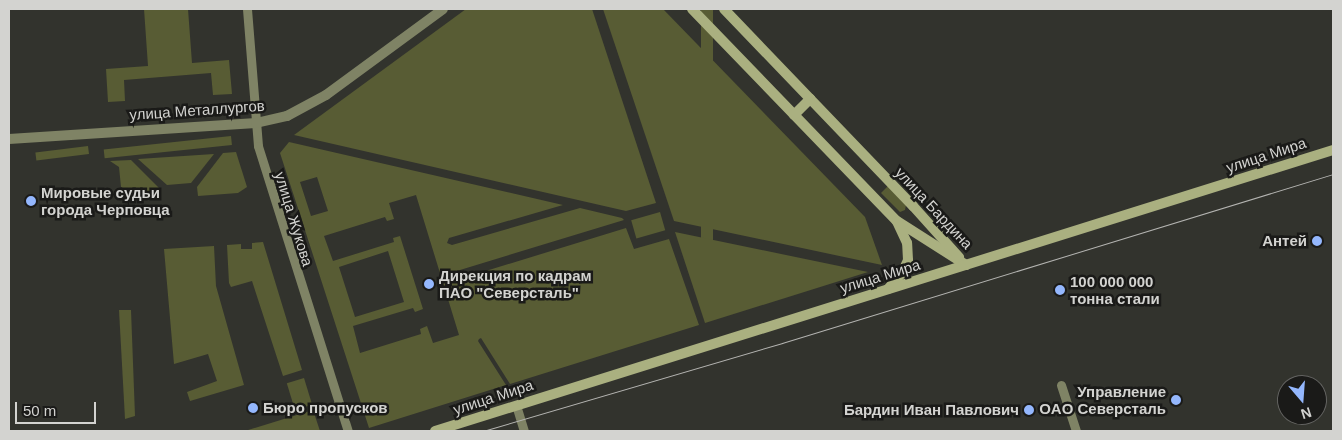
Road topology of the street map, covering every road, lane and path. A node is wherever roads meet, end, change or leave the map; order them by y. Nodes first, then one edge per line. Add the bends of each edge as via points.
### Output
1 (247, 9) edge
2 (443, 9) edge
3 (692, 9) edge
4 (724, 9) edge
5 (810, 98) junction
6 (794, 114) junction
7 (256, 123) junction
8 (9, 139) edge
9 (1333, 150) edge
10 (897, 222) junction
11 (966, 265) junction
12 (887, 289) junction
13 (1061, 385) dead end
14 (516, 406) junction
15 (348, 431) edge
16 (435, 431) edge
17 (524, 431) edge
18 (1076, 431) edge

1 - 7 street, улица Жукова
2 - 7 street, улица Металлургов via 326,95 287,116
3 - 6 main road, улица Бардина
4 - 5 main road, улица Бардина
5 - 6 main road
5 - 11 main road, улица Бардина
6 - 10 main road, улица Бардина
7 - 8 street, улица Металлургов
7 - 15 street, улица Жукова via 263,164
9 - 11 main road, улица Мира
10 - 11 main road, улица Бардина
10 - 12 main road via 907,243 908,260 902,273
11 - 12 main road, улица Мира
12 - 14 main road, улица Мира
13 - 18 street
14 - 16 main road, улица Мира
14 - 17 street

